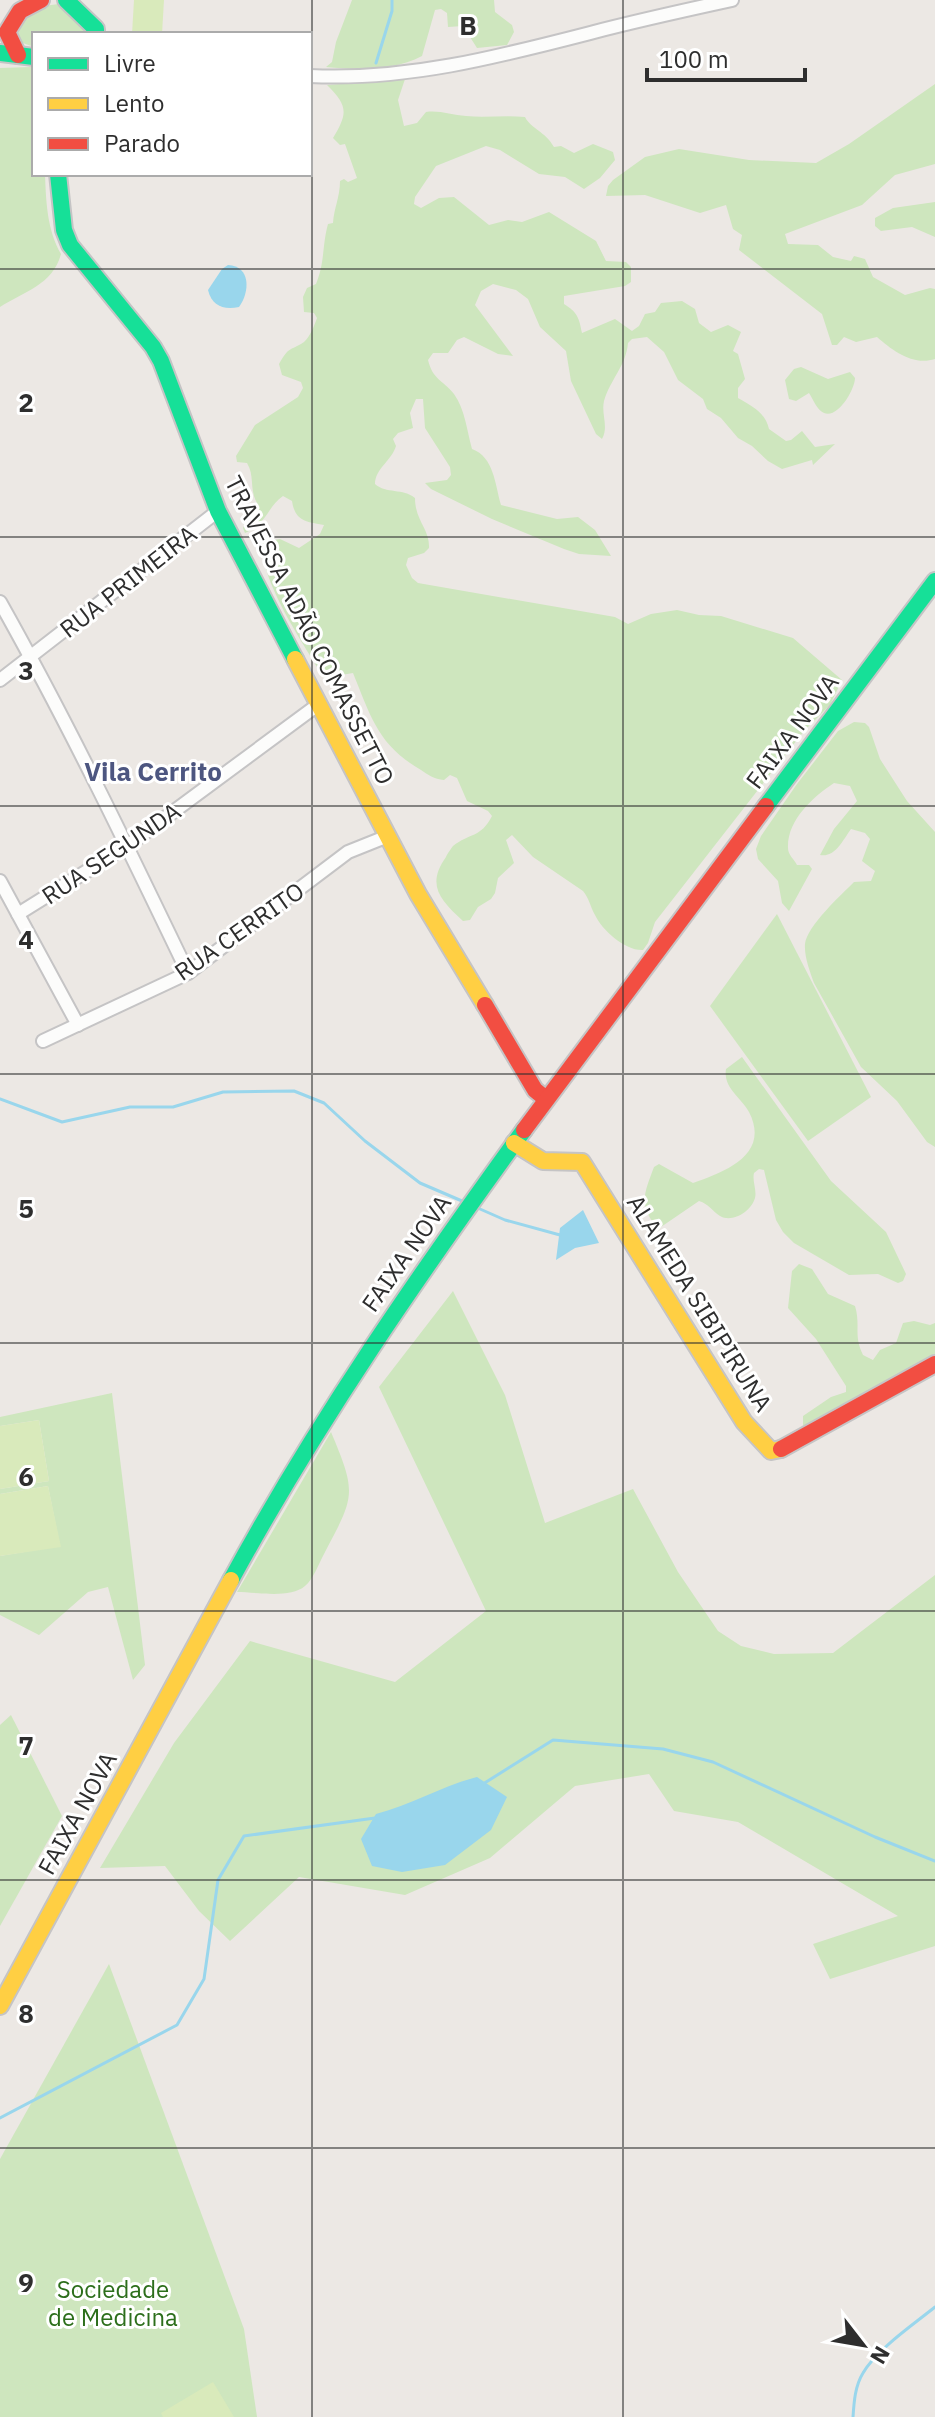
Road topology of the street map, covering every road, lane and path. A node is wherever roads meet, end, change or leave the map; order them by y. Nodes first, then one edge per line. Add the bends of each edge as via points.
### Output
1 (41, 0) edge
2 (66, 0) edge
3 (732, 0) edge
4 (96, 32) edge
5 (4, 34) edge
6 (0, 53) edge
7 (26, 56) edge
8 (312, 76) edge
9 (58, 176) edge
10 (218, 511) junction
11 (935, 581) edge
12 (0, 602) edge
13 (31, 657) junction
14 (0, 680) edge
15 (319, 704) junction
16 (388, 836) junction
17 (127, 846) junction
18 (0, 881) edge
19 (18, 914) junction
20 (188, 973) junction
21 (78, 1025) junction
22 (43, 1041) dead end
23 (546, 1099) junction
24 (514, 1143) junction
25 (935, 1364) edge
26 (0, 2006) edge

1 - 5 main road via 23,6
2 - 4 main road
3 - 8 street via 432,69
5 - 7 main road
6 - 7 main road
9 - 10 main road, TRAVESSA ADÃO COMASSETTO via 70,245 161,361
10 - 13 street, RUA PRIMEIRA
10 - 15 main road, TRAVESSA ADÃO COMASSETTO
11 - 23 main road, FAIXA NOVA
12 - 13 street
13 - 14 street, RUA PRIMEIRA
13 - 17 street
15 - 16 main road, TRAVESSA ADÃO COMASSETTO
15 - 17 street, RUA SEGUNDA
16 - 20 street, RUA CERRITO via 348,852
16 - 23 main road, TRAVESSA ADÃO COMASSETTO via 535,1090
17 - 19 street, RUA SEGUNDA
17 - 20 street
18 - 19 street
19 - 21 street
20 - 21 street, RUA CERRITO
21 - 22 street, RUA CERRITO
23 - 24 main road, FAIXA NOVA
24 - 25 main road, ALAMEDA SIBIPIRUNA via 543,1161 582,1162 744,1422 771,1451
24 - 26 main road, FAIXA NOVA via 407,1291 276,1497

